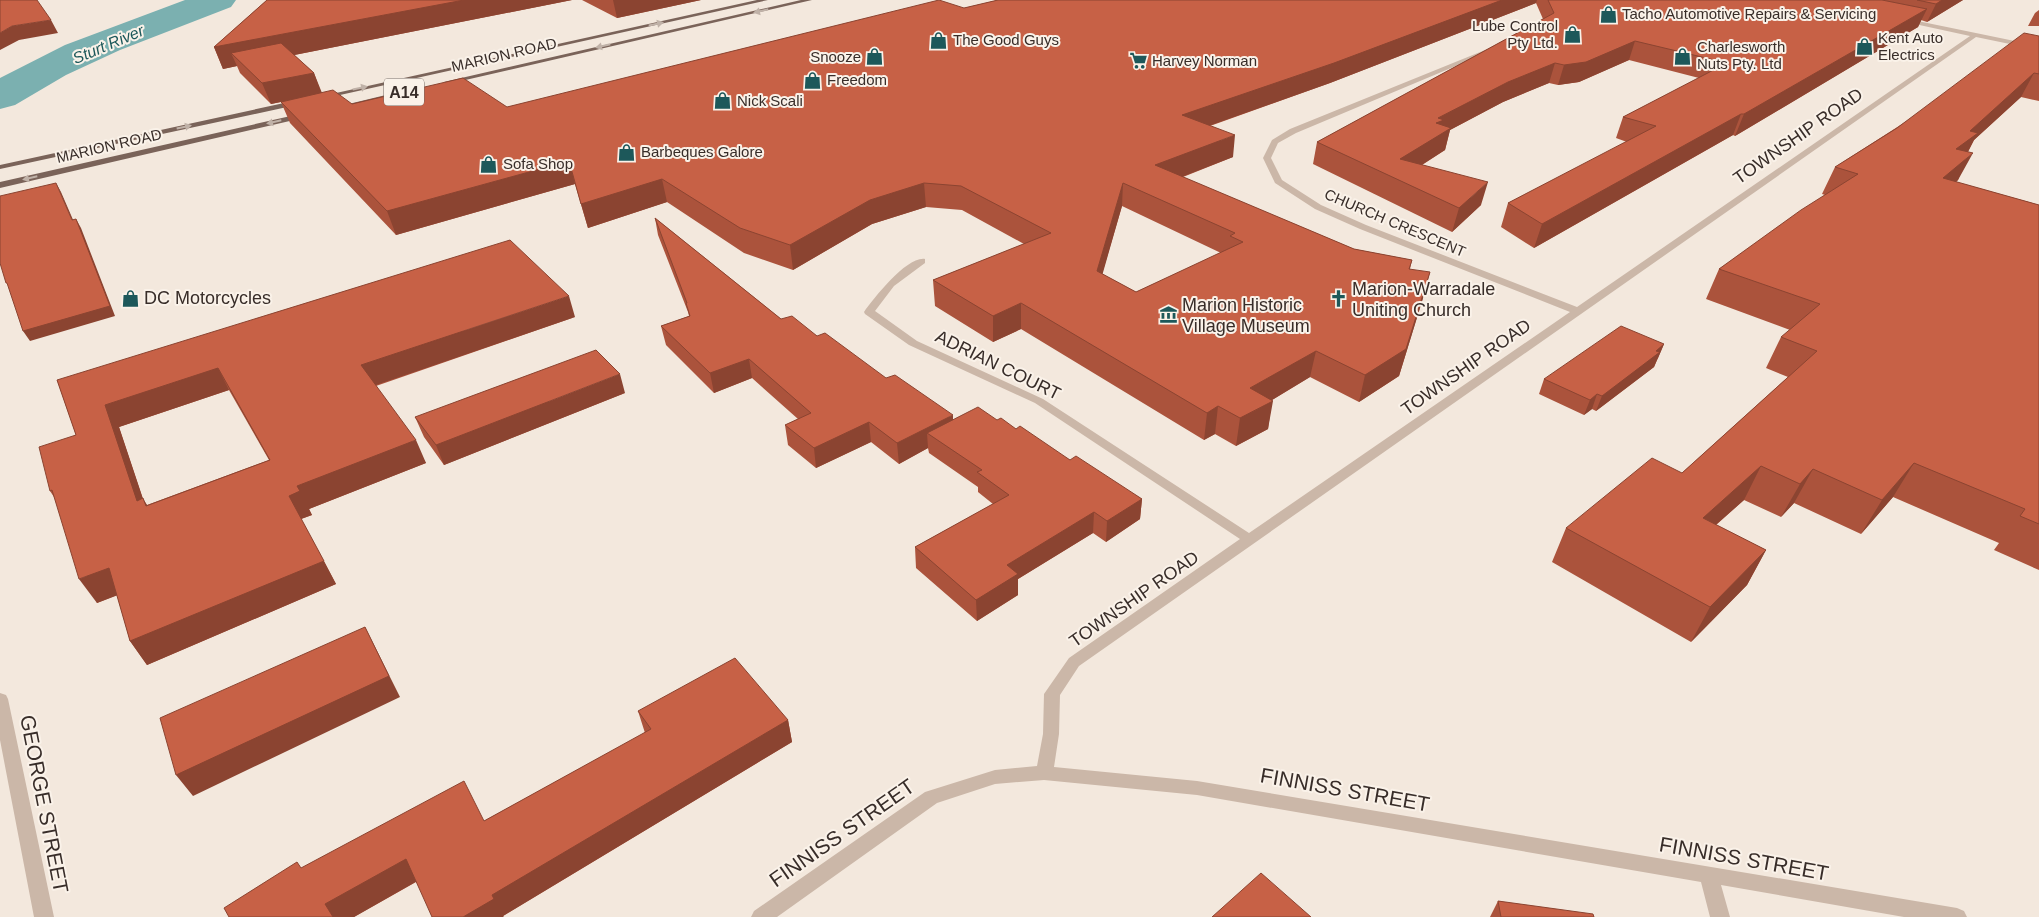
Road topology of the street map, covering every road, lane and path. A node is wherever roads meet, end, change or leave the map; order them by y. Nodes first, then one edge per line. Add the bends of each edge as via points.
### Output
1 (765, 0) edge
2 (809, 0) edge
3 (1897, 19) edge
4 (1975, 35) junction
5 (1499, 46) edge
6 (2039, 48) edge
7 (444, 83) edge
8 (424, 87) edge
9 (312, 99) edge
10 (302, 101) edge
11 (328, 109) edge
12 (309, 114) edge
13 (0, 167) edge
14 (0, 185) edge
15 (922, 260) dead end
16 (1577, 311) junction
17 (1249, 539) junction
18 (0, 699) edge
19 (1044, 773) junction
20 (1709, 876) junction
21 (44, 917) edge
22 (761, 917) edge
23 (1720, 917) edge
24 (1957, 917) edge

9 -> 1 main road, MARION ROAD / A14
2 -> 7 main road, MARION ROAD / A14
3 - 4 street
4 - 6 street
4 - 16 street, TOWNSHIP ROAD
5 - 16 street, CHURCH CRESCENT via 1293,131 1275,142 1267,158 1278,181 1318,207
8 - 11 main road, A14
13 -> 10 main road, MARION ROAD
12 -> 14 main road, MARION ROAD
15 - 17 street, ADRIAN COURT via 890,284 869,312 913,343 1039,401
16 - 17 street, TOWNSHIP ROAD
17 - 19 street, TOWNSHIP ROAD via 1074,662 1052,694 1051,734
18 - 21 street, GEORGE STREET
19 - 20 street, FINNISS STREET via 1198,788
19 - 22 street, FINNISS STREET via 995,777 931,797
20 - 23 street
20 - 24 street, FINNISS STREET

